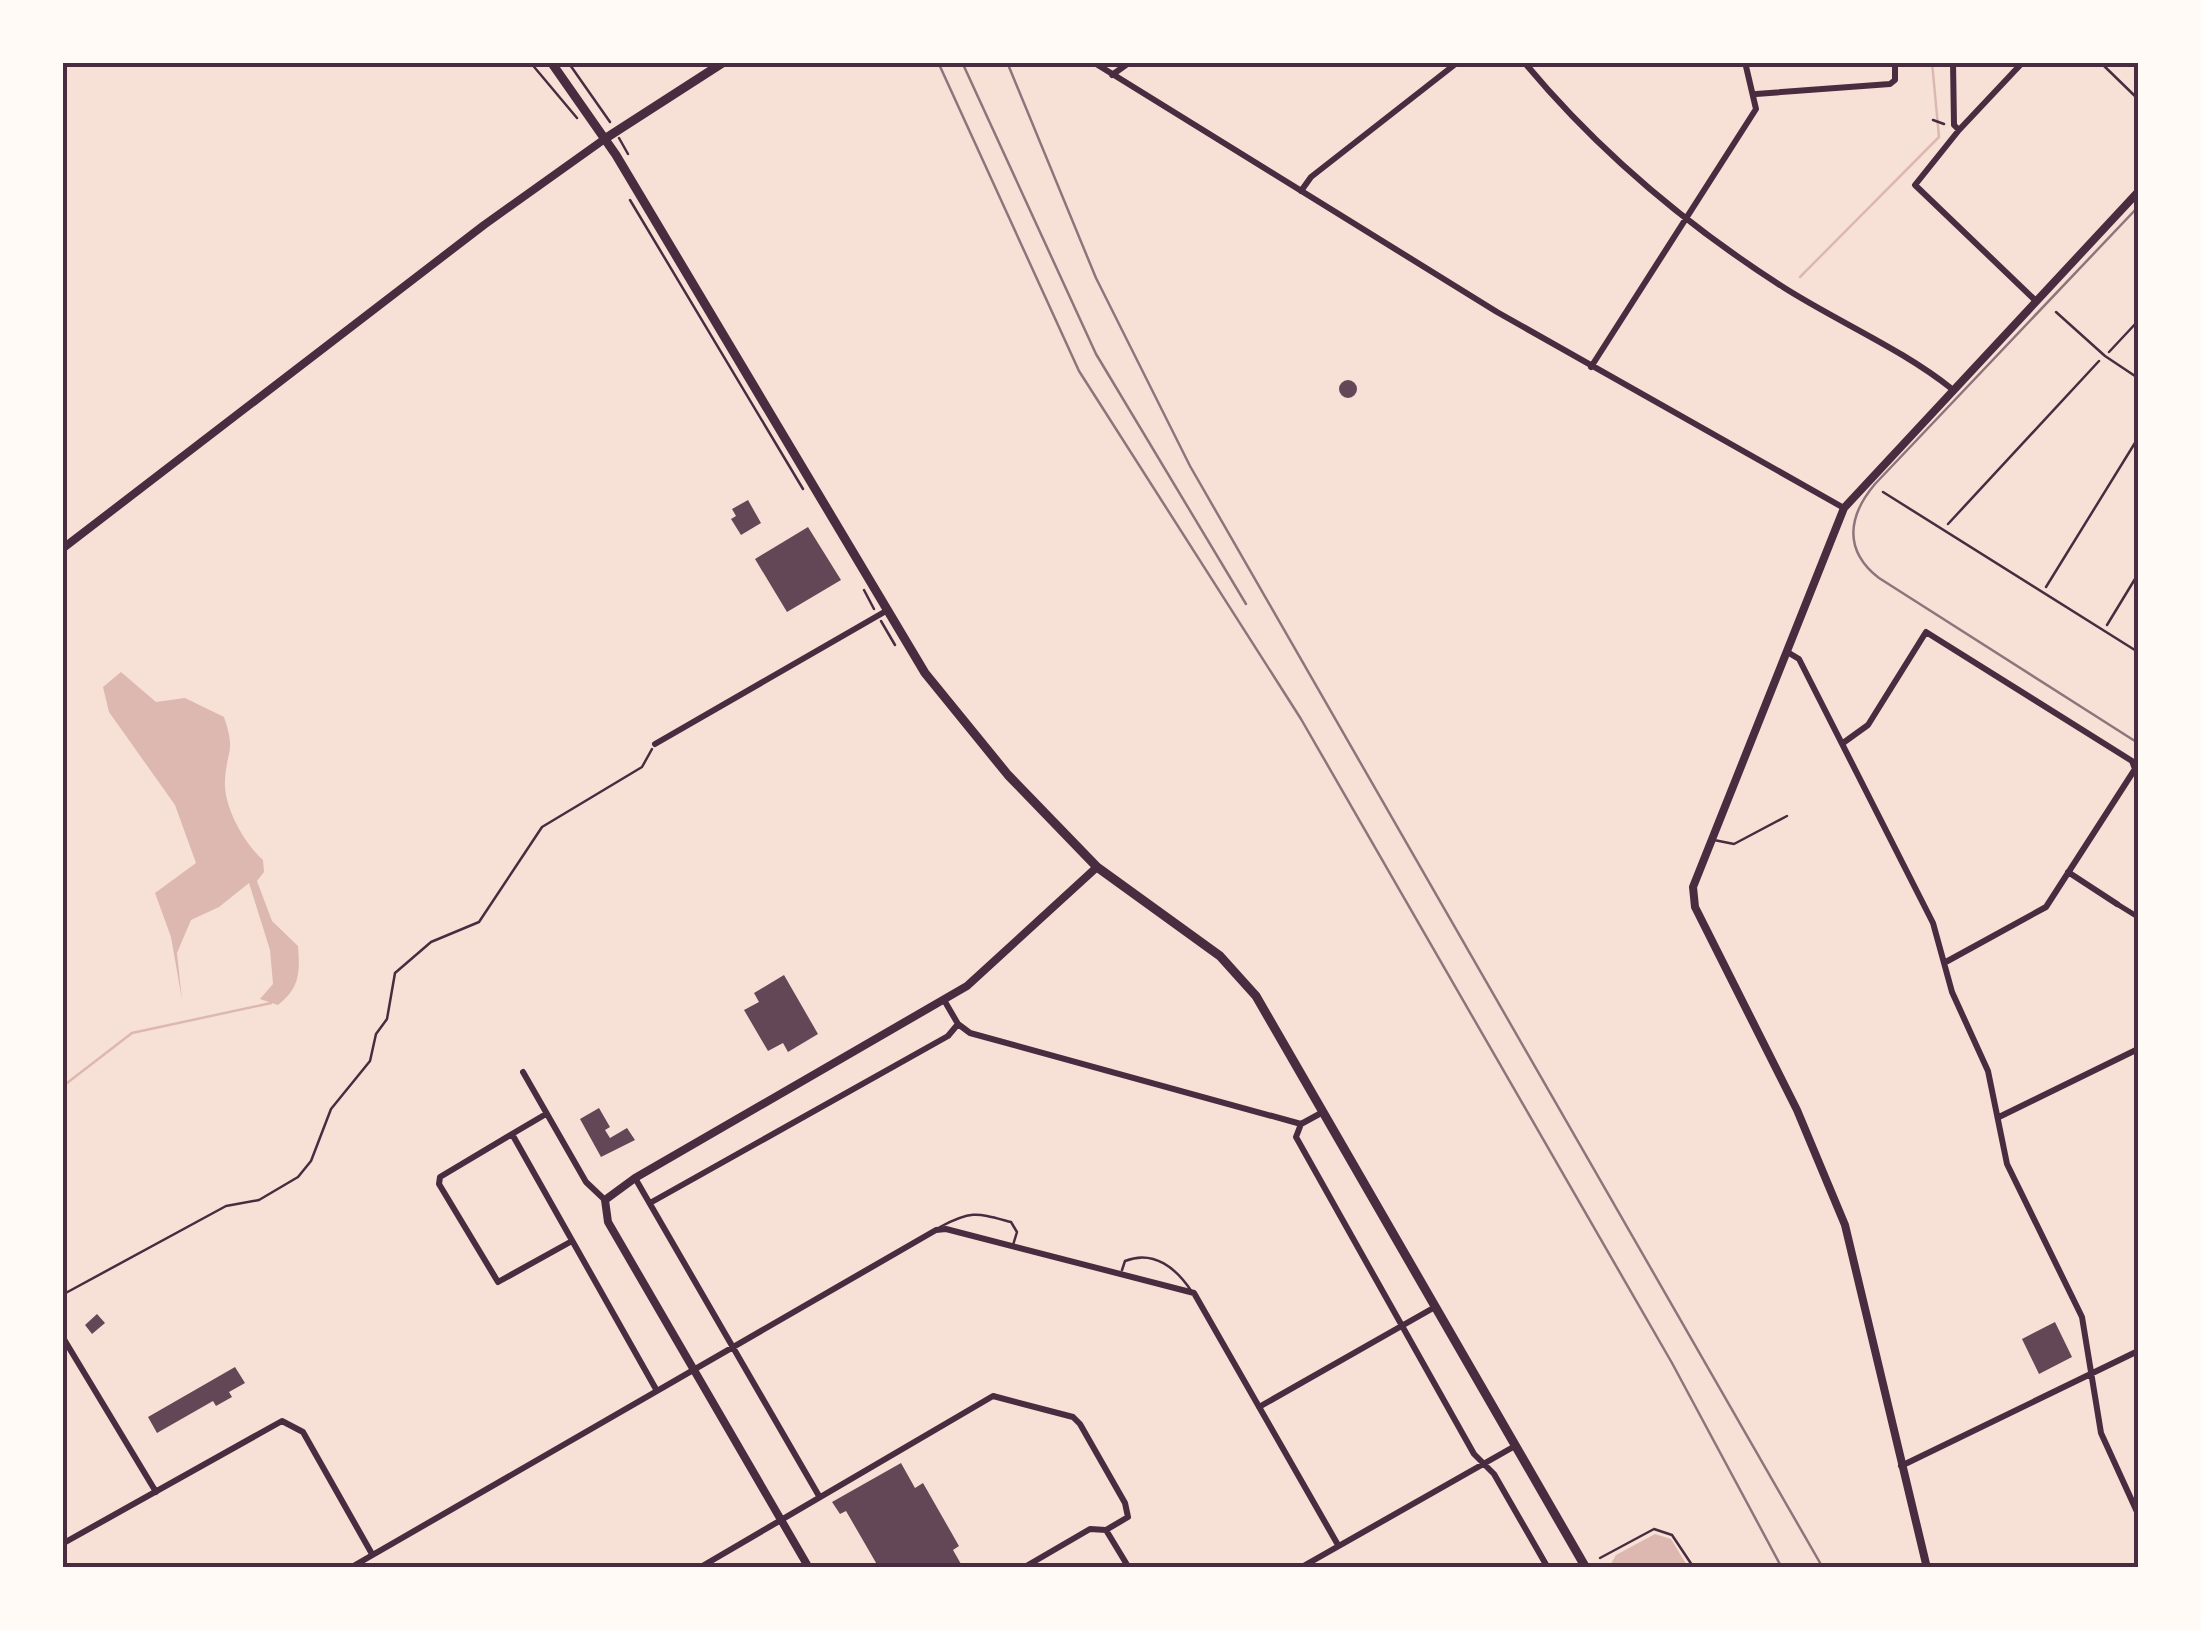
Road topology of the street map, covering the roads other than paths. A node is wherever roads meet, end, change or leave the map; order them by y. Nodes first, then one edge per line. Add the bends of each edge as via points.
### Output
1 (551, 62) edge
2 (724, 62) edge
3 (1093, 62) edge
4 (1130, 62) edge
5 (1458, 62) edge
6 (1524, 62) edge
7 (1746, 62) edge
8 (1895, 62) edge
9 (1964, 62) edge
10 (2023, 62) edge
11 (2100, 62) edge
12 (1954, 64) edge
13 (1112, 74) junction
14 (1756, 94) junction
15 (2138, 99) edge
16 (1959, 130) junction
17 (606, 138) junction
18 (1300, 191) junction
19 (2138, 192) edge
20 (1686, 219) junction
21 (2036, 300) junction
22 (2056, 312) dead end
23 (1591, 367) junction
24 (2138, 378) edge
25 (1952, 390) junction
26 (1883, 492) dead end
27 (1844, 508) junction
28 (62, 549) edge
29 (886, 611) junction
30 (2138, 652) edge
31 (1789, 653) junction
32 (1843, 743) junction
33 (655, 744) road end
34 (1787, 816) dead end
35 (1713, 839) junction
36 (1097, 867) junction
37 (2068, 872) junction
38 (2117, 904) joint
39 (2138, 917) edge
40 (1944, 963) junction
41 (944, 1000) junction
42 (958, 1024) junction
43 (2138, 1050) edge
44 (523, 1072) dead end
45 (1322, 1112) junction
46 (546, 1114) junction
47 (1999, 1117) junction
48 (1301, 1124) junction
49 (512, 1134) junction
50 (635, 1178) junction
51 (605, 1200) junction
52 (650, 1203) junction
53 (936, 1230) junction
54 (572, 1241) junction
55 (1013, 1247) junction
56 (1121, 1275) junction
57 (1193, 1293) junction
58 (1435, 1307) junction
59 (1400, 1326) junction
60 (62, 1336) edge
61 (733, 1348) junction
62 (2138, 1351) edge
63 (694, 1369) junction
64 (2092, 1374) junction
65 (657, 1390) junction
66 (1259, 1407) junction
67 (1514, 1446) junction
68 (1483, 1464) junction
69 (1900, 1466) junction
70 (156, 1492) junction
71 (819, 1496) junction
72 (2138, 1514) edge
73 (781, 1518) junction
74 (1106, 1530) junction
75 (62, 1544) edge
76 (1338, 1545) junction
77 (372, 1554) junction
78 (350, 1568) edge
79 (699, 1568) edge
80 (809, 1568) edge
81 (1023, 1568) edge
82 (1129, 1568) edge
83 (1300, 1568) edge
84 (1548, 1568) edge
85 (1586, 1568) edge
86 (1927, 1568) edge

1 - 17 main road
2 - 17 main road
3 - 13 street
4 - 13 street
5 - 18 street
6 - 20 street via 1605,149
7 - 14 street
8 - 14 street via 1890,84
9 - 12 street
10 - 16 street
11 - 15 lane
12 - 16 street
13 - 18 street
14 - 20 street via 1756,109
16 - 21 street via 1914,184
17 - 28 street
17 - 29 main road
18 - 23 street
19 - 21 street
20 - 23 street
20 - 25 street
21 - 25 street
22 - 24 lane
23 - 27 street
25 - 27 street
26 - 30 lane
27 - 31 street
29 - 33 street
29 - 36 main road via 989,754
31 - 32 street via 1799,659
31 - 35 street
32 - 37 street via 1868,725 1926,632 2132,762
32 - 40 street via 1926,906
34 - 35 lane via 1734,844
35 - 69 street via 1693,887 1695,907 1841,1212
36 - 41 street via 985,973
36 - 45 main road via 1233,968
37 - 38 street
37 - 40 street via 2046,907
38 - 39 street
40 - 47 street via 1988,1071
41 - 42 street
41 - 50 street
42 - 48 street via 970,1033
42 - 52 street via 948,1036
43 - 47 street
44 - 46 street
45 - 48 street
45 - 58 main road
46 - 49 street
46 - 51 street via 586,1182
47 - 64 street via 2015,1184 2082,1317
48 - 59 street via 1296,1137
49 - 54 street
49 - 54 street via 438,1184 498,1282
50 - 51 street
50 - 52 street
51 - 63 street via 606,1217
52 - 61 street
53 - 55 street
53 - 55 lane via 977,1213 1012,1222
53 - 61 street
54 - 65 street
55 - 56 street
56 - 57 street
56 - 57 lane via 1125,1261 1138,1257 1177,1268
57 - 66 street
58 - 59 street
58 - 67 main road
59 - 66 street
59 - 68 street
60 - 70 street
61 - 63 street
61 - 71 street
62 - 64 street
63 - 65 street
63 - 73 street
64 - 69 street
64 - 72 street via 2101,1432
65 - 77 street
66 - 76 street
67 - 68 street
67 - 85 main road
68 - 76 street
68 - 84 street
69 - 86 street
70 - 75 street
70 - 77 street via 288,1421 302,1432
71 - 73 street
71 - 74 street via 993,1396 1080,1424 1125,1503 1128,1517
73 - 79 street
73 - 80 street
74 - 81 street via 1090,1529
74 - 82 street
76 - 83 street
77 - 78 street

